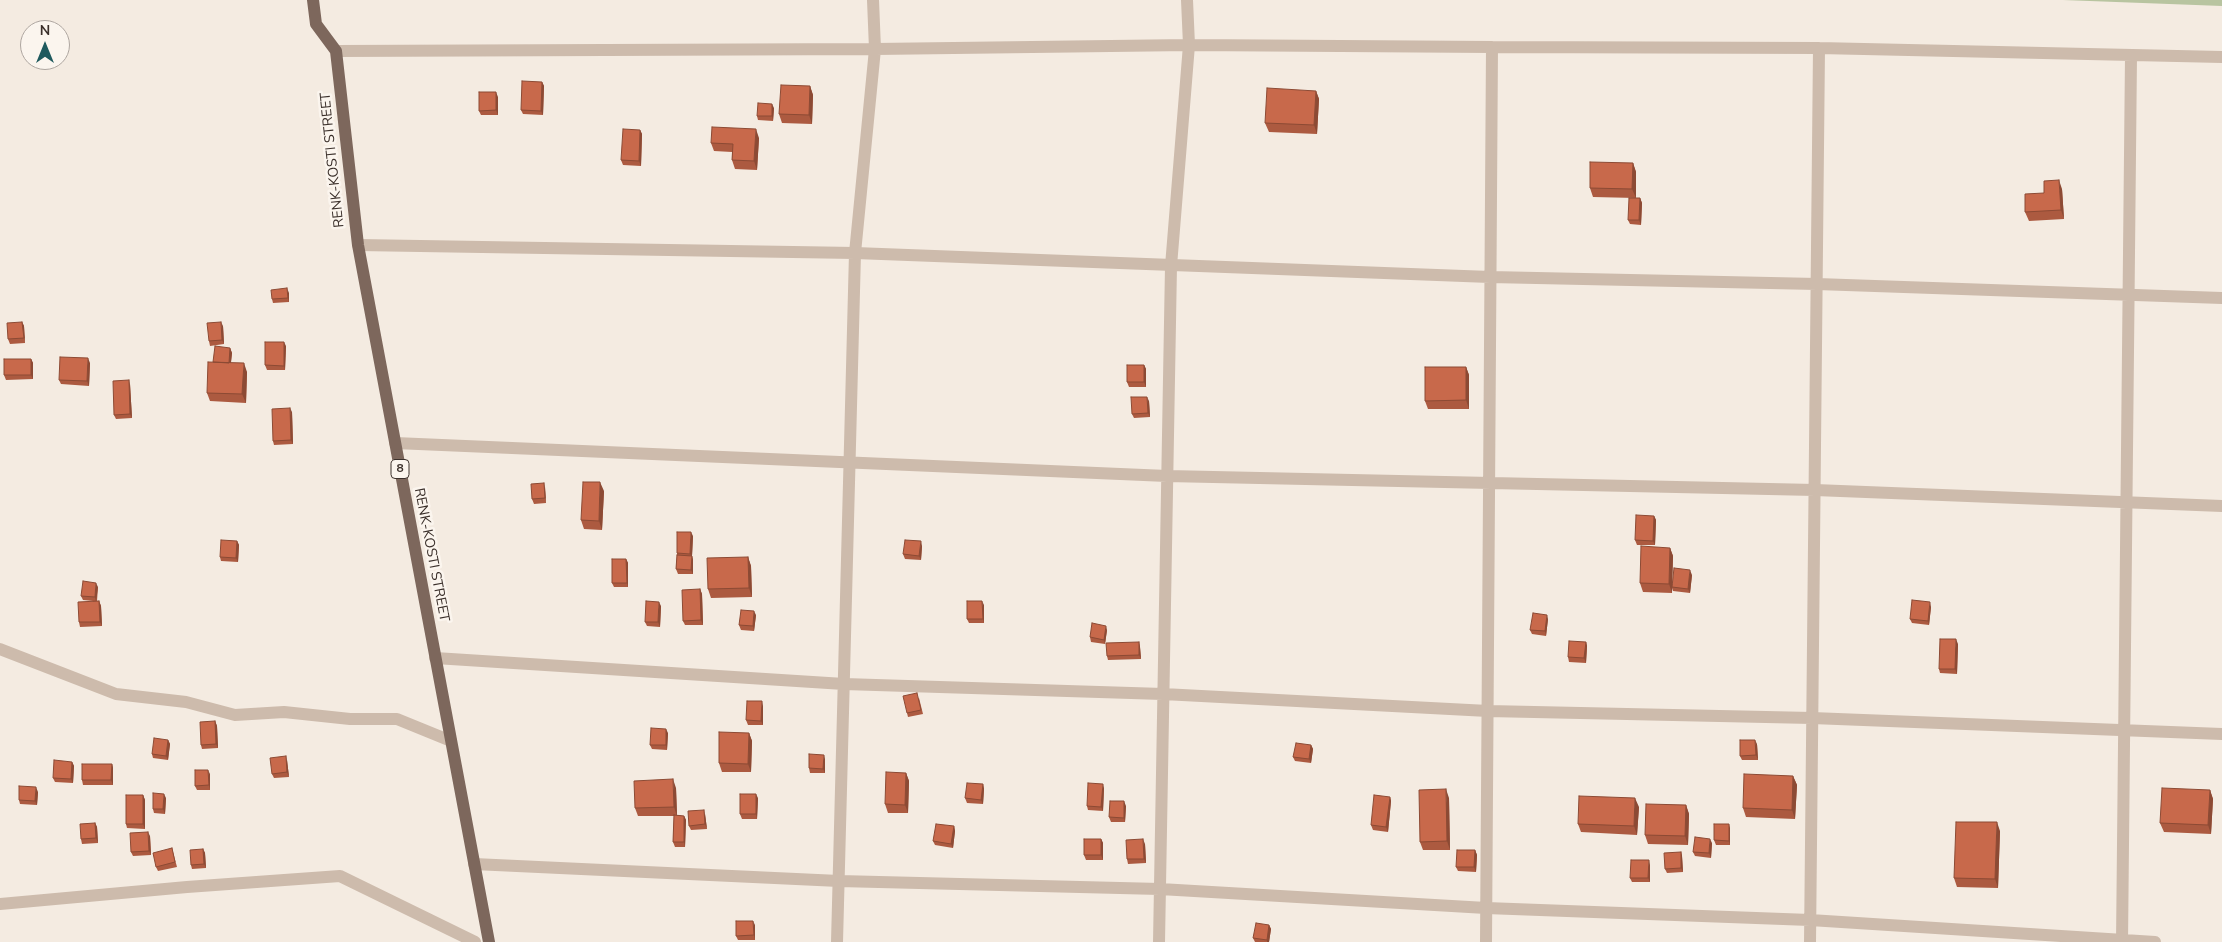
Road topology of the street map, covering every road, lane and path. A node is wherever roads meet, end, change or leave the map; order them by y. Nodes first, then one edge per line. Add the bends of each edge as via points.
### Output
1 (313, 0) edge
2 (873, 0) edge
3 (1187, 0) edge
4 (1189, 45) junction
5 (1492, 47) junction
6 (1819, 48) junction
7 (875, 49) junction
8 (336, 51) junction
9 (2131, 56) junction
10 (2222, 57) edge
11 (358, 245) junction
12 (855, 253) junction
13 (1171, 266) junction
14 (1490, 277) junction
15 (1817, 284) junction
16 (2128, 295) junction
17 (2222, 298) edge
18 (395, 443) junction
19 (850, 462) junction
20 (1167, 476) junction
21 (1489, 483) junction
22 (1814, 490) junction
23 (2126, 502) junction
24 (2222, 506) edge
25 (0, 649) edge
26 (435, 658) junction
27 (844, 684) junction
28 (1164, 694) junction
29 (1488, 711) junction
30 (1812, 718) junction
31 (2124, 730) junction
32 (2222, 734) edge
33 (451, 741) junction
34 (474, 864) junction
35 (838, 881) junction
36 (1160, 889) junction
37 (0, 904) edge
38 (1486, 908) junction
39 (1810, 920) junction
40 (2122, 941) edge
41 (475, 942) edge
42 (488, 942) edge
43 (837, 942) edge
44 (1159, 942) edge
45 (1486, 942) edge
46 (1810, 942) edge
47 (2155, 942) edge

1 - 8 main road via 316,24
2 - 7 street
3 - 4 street
4 - 5 street
4 - 7 street
4 - 13 street
5 - 6 street
5 - 14 street
6 - 9 street
6 - 15 street
7 - 8 street
7 - 12 street
8 - 11 main road, RENK-KOSTI STREET / 8
9 - 10 street
9 - 16 street
11 - 12 street
11 - 18 main road, RENK-KOSTI STREET / 8
12 - 13 street
12 - 19 street
13 - 14 street
13 - 20 street
14 - 15 street
14 - 21 street
15 - 16 street
15 - 22 street
16 - 17 street
16 - 23 street
18 - 19 street
18 - 26 main road, RENK-KOSTI STREET / 8
19 - 20 street
19 - 27 street
20 - 21 street
20 - 28 street
21 - 22 street
21 - 29 street
22 - 23 street
22 - 30 street
23 - 24 street
23 - 31 street
25 - 33 street via 116,694 186,702 235,715 284,712 397,718
26 - 27 street
26 - 33 main road, RENK-KOSTI STREET / 8
27 - 28 street
27 - 35 street
28 - 29 street
28 - 36 street
29 - 30 street
29 - 38 street
30 - 31 street
30 - 39 street
31 - 32 street
31 - 40 street
33 - 34 main road, RENK-KOSTI STREET / 8
34 - 35 street
34 - 42 main road, RENK-KOSTI STREET / 8
35 - 36 street
35 - 43 street
36 - 38 street
36 - 44 street
37 - 41 street via 340,876
38 - 39 street
38 - 45 street
39 - 40 street
39 - 46 street
40 - 47 street

